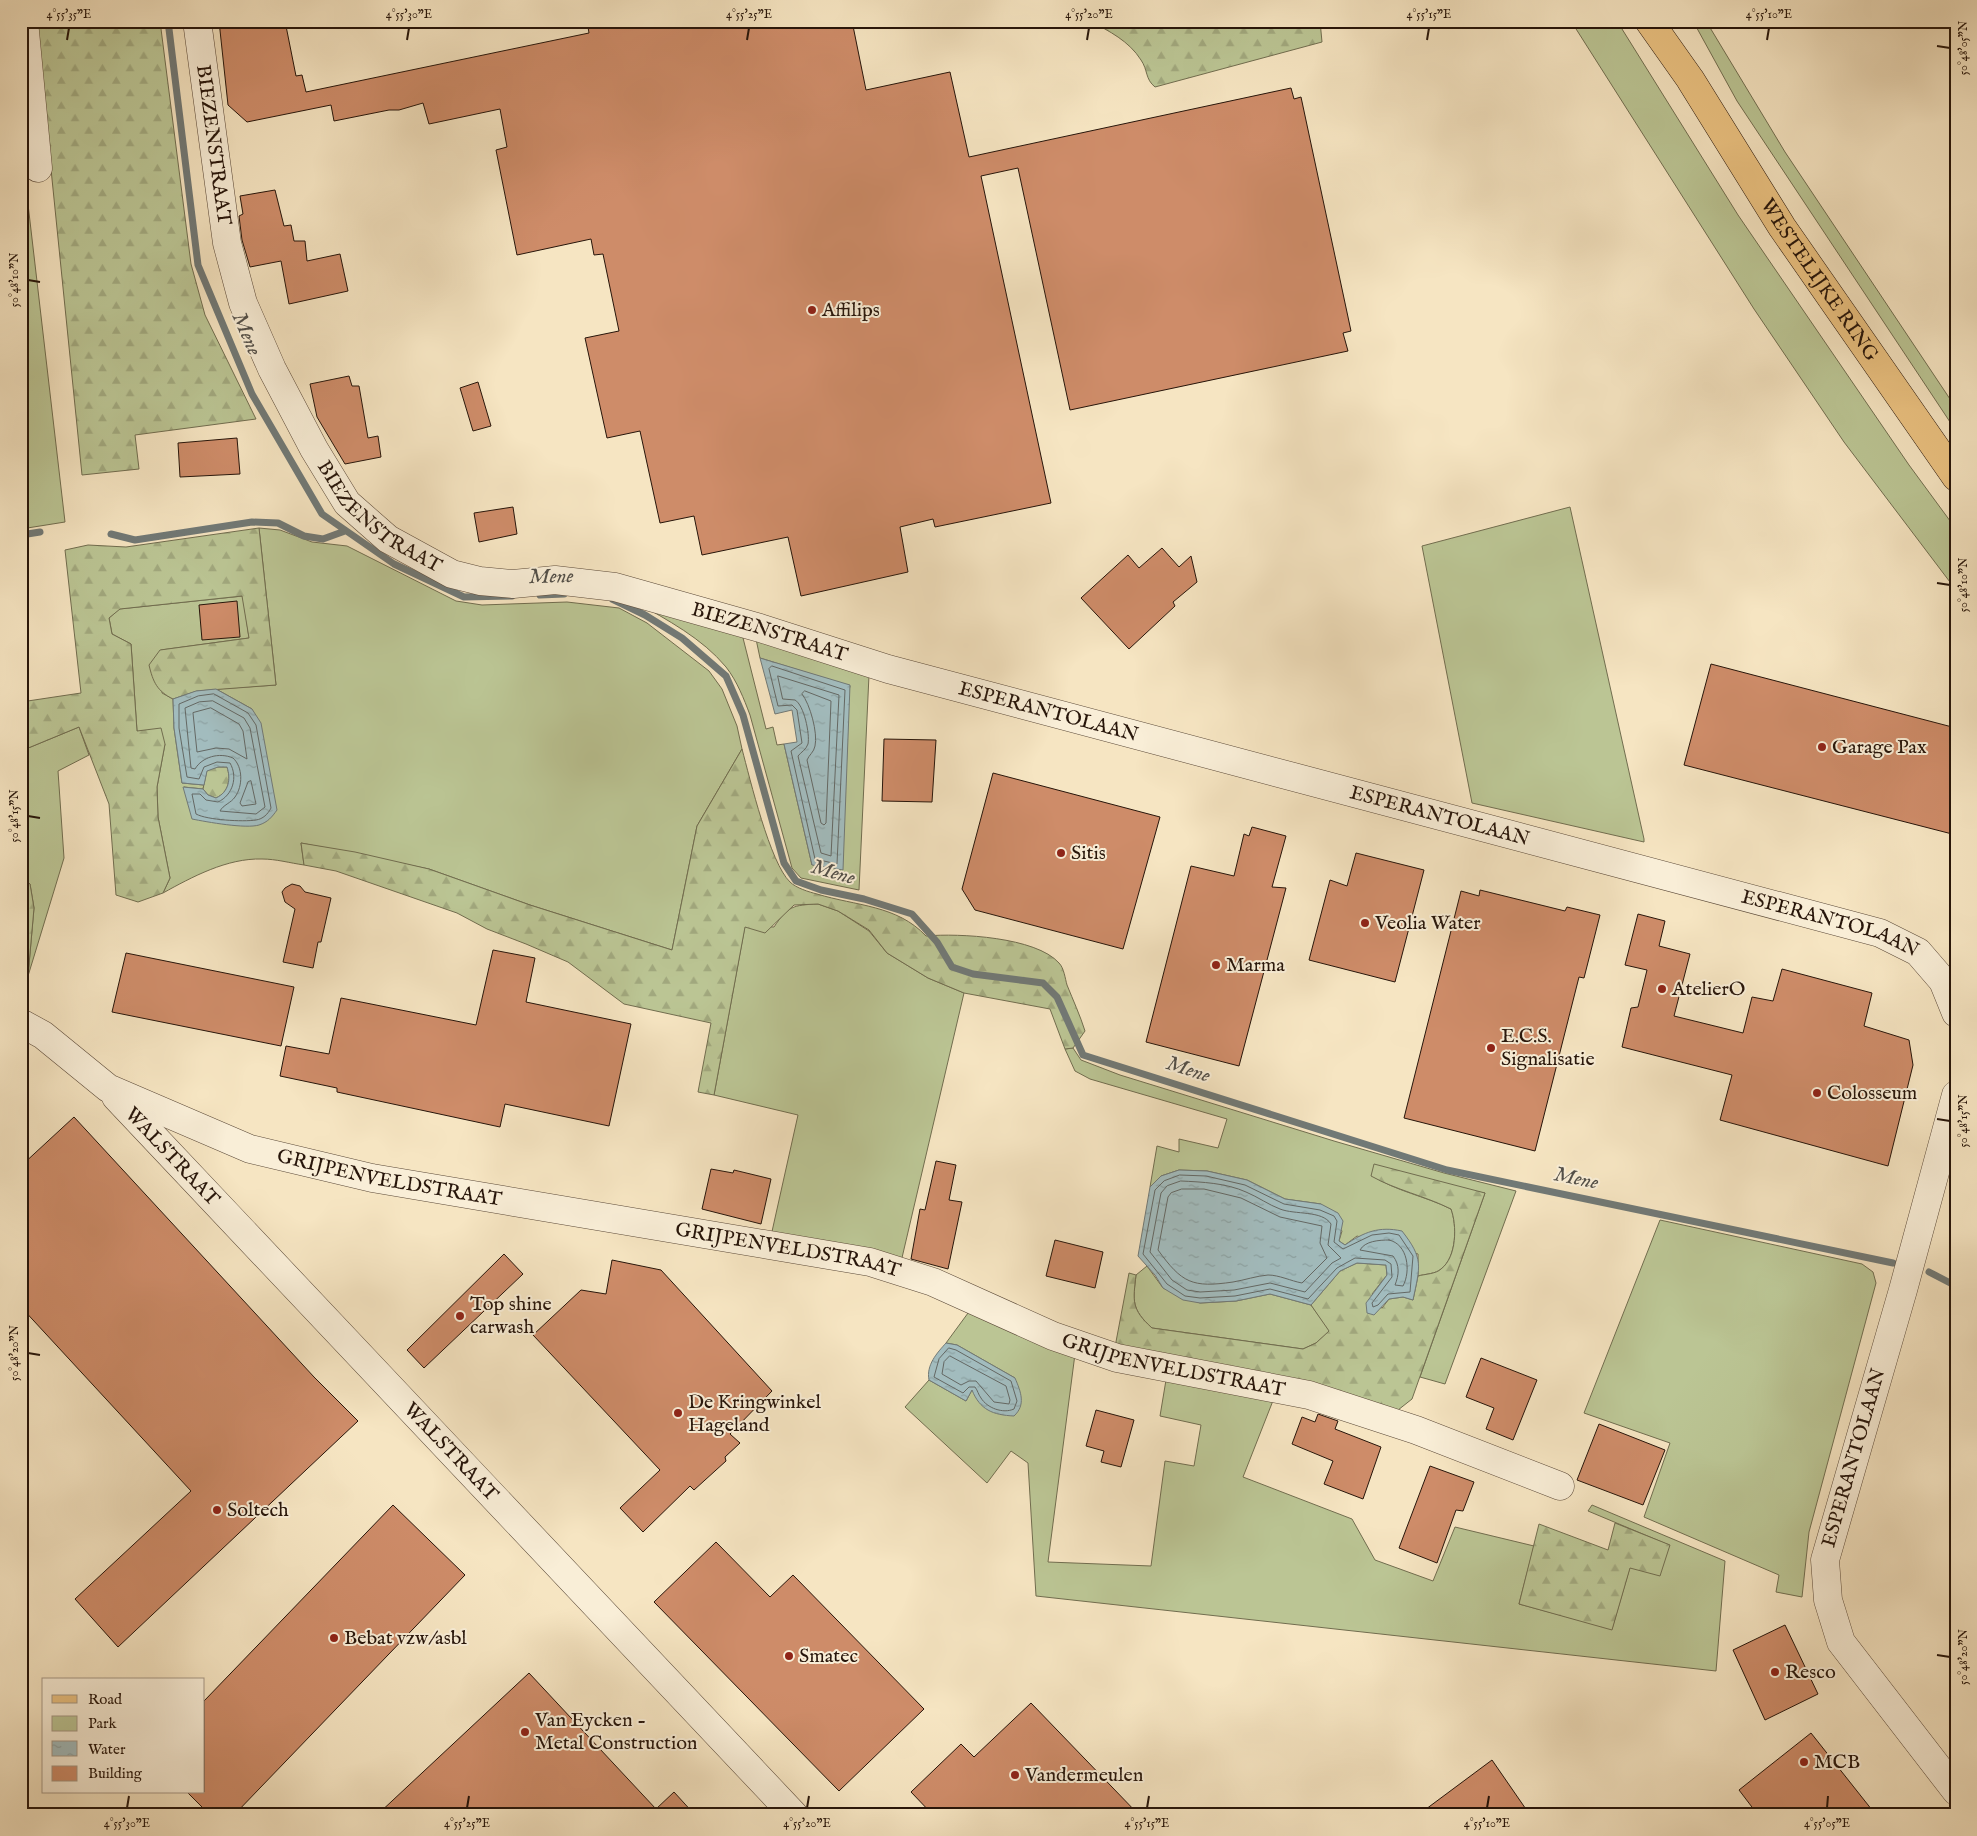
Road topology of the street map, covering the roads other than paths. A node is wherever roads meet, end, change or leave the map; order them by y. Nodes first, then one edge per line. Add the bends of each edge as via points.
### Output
1 (24, 21) edge
2 (197, 21) edge
3 (1649, 21) edge
4 (1662, 21) edge
5 (1690, 79) junction
6 (38, 168) dead end
7 (1956, 477) edge
8 (888, 669) joint
9 (1956, 1013) edge
10 (21, 1023) edge
11 (108, 1088) junction
12 (1956, 1095) edge
13 (1560, 1486) dead end
14 (1956, 1791) edge
15 (794, 1815) edge

1 - 6 street
2 - 8 street, BIEZENSTRAAT via 227,243 243,303 272,369 347,503 388,539 452,574 513,584 555,580 615,587
3 - 5 main road, WESTELIJKE RING
4 - 5 main road, WESTELIJKE RING
5 - 7 main road, WESTELIJKE RING via 1782,227
8 - 9 street, ESPERANTOLAAN via 1880,933 1918,952 1943,981
10 - 11 street, GRIJPENVELDSTRAAT via 43,1035
11 - 13 street, GRIJPENVELDSTRAAT via 250,1149 372,1178 870,1262 934,1282 1094,1351 1309,1394 1416,1430
11 - 15 street, WALSTRAAT
12 - 14 street, ESPERANTOLAAN via 1825,1560 1828,1600 1841,1642

